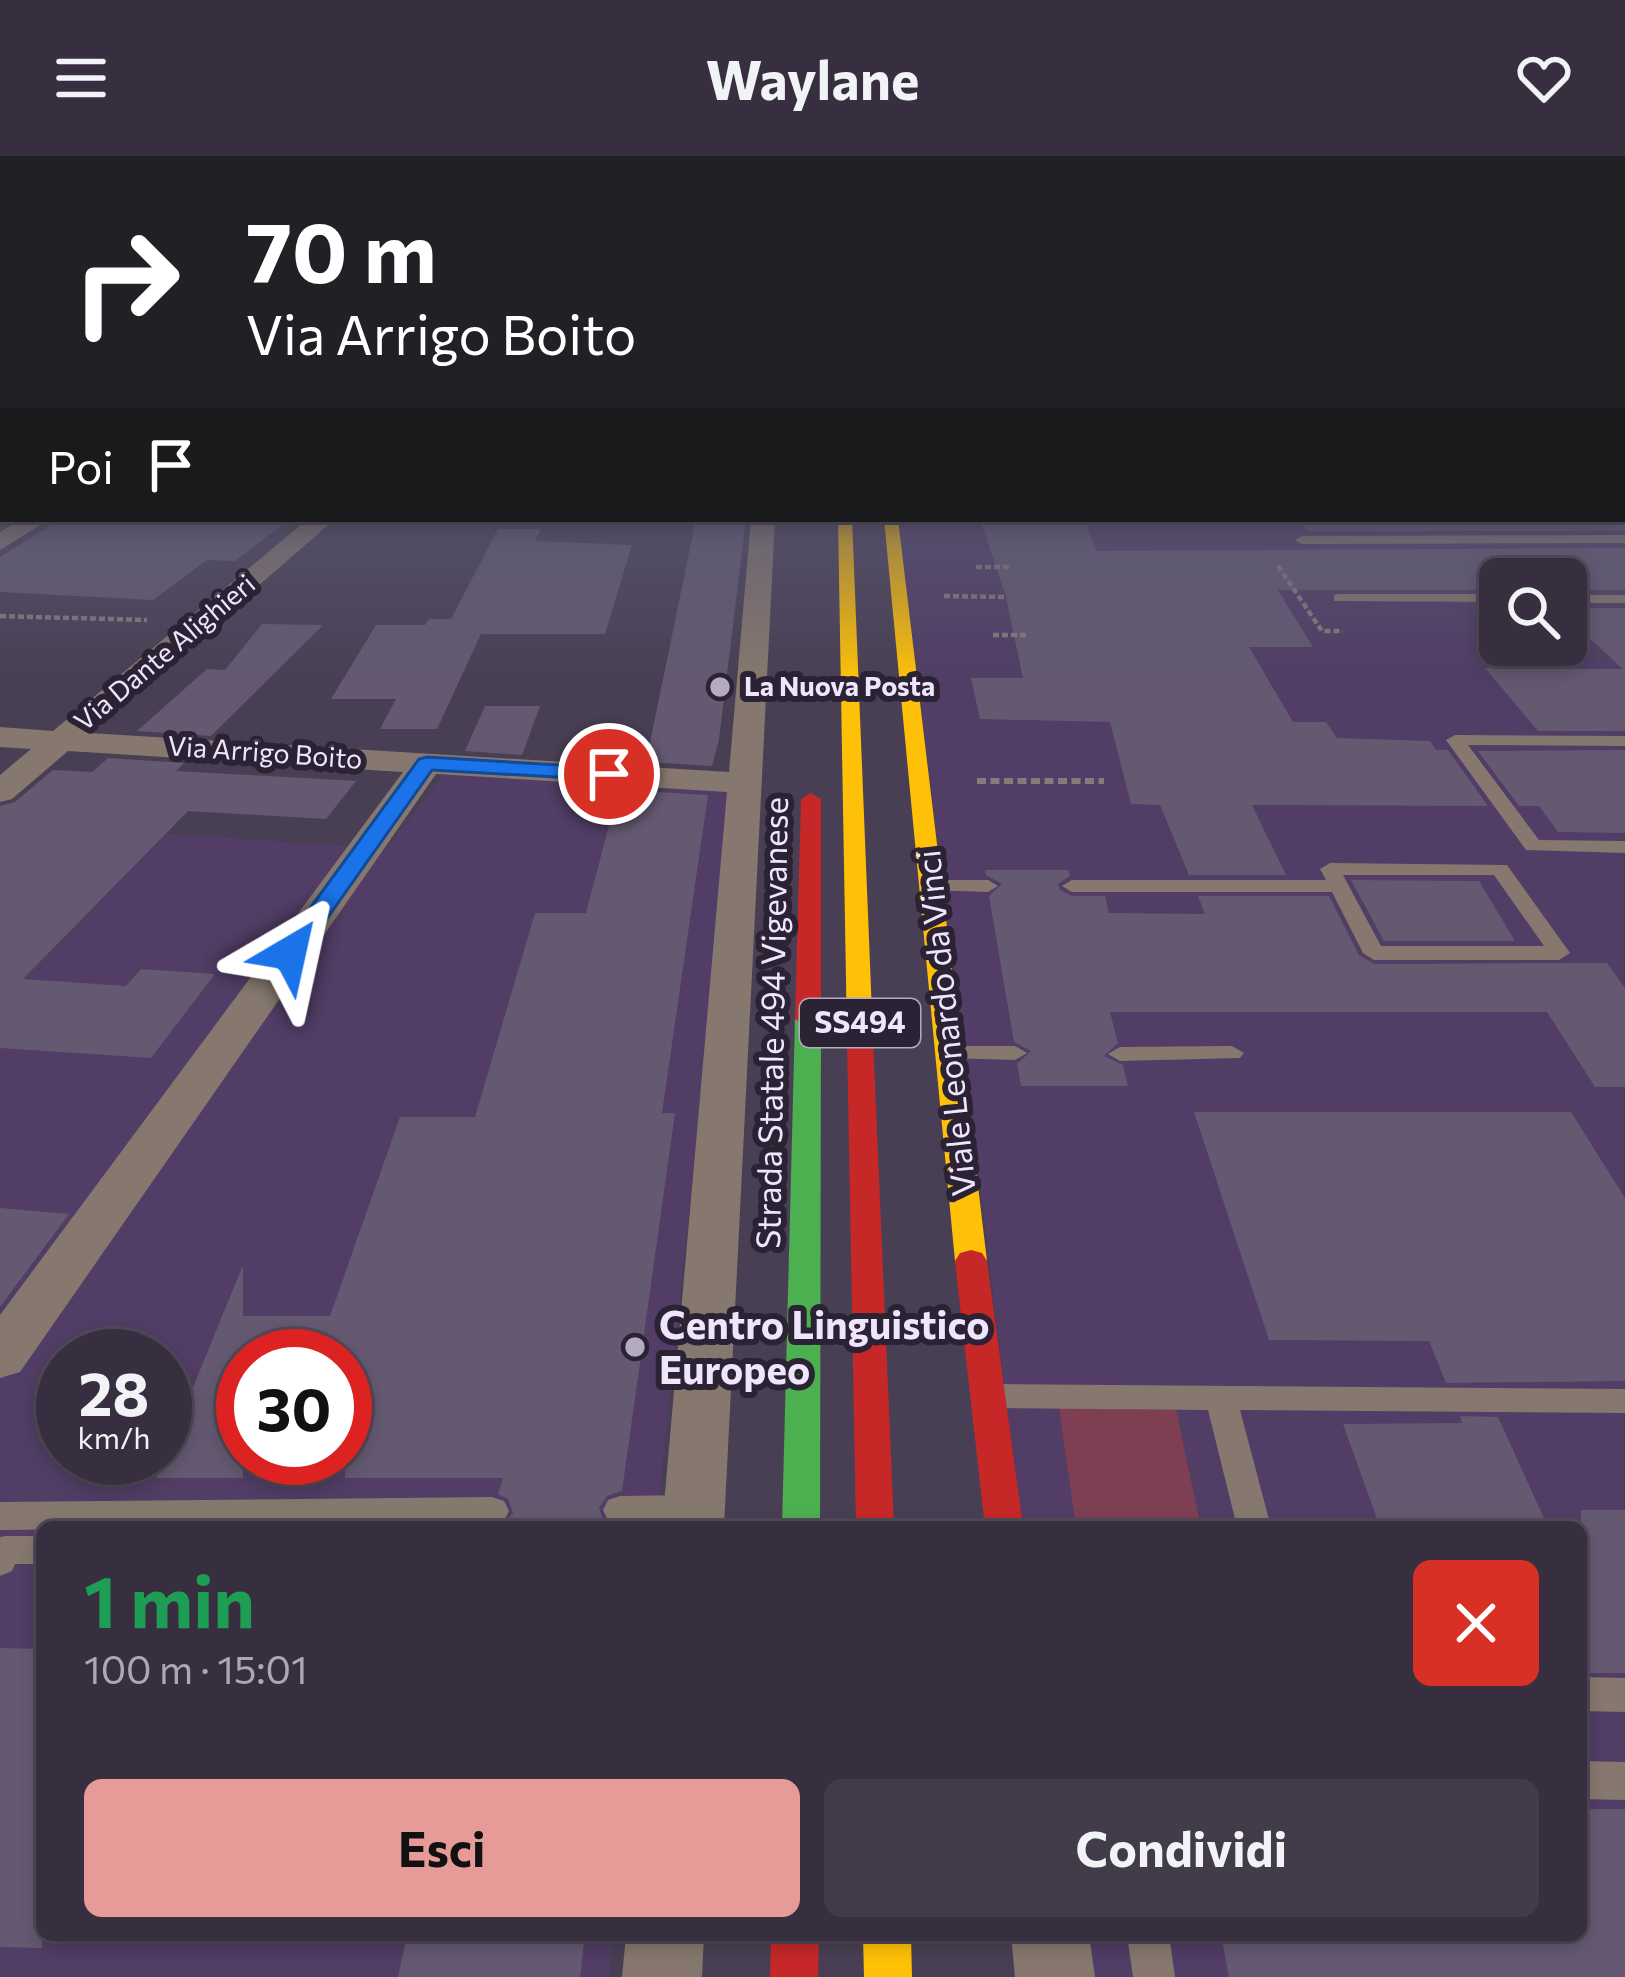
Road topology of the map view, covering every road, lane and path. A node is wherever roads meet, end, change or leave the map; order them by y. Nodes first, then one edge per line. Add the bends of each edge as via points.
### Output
1 (33, 522) edge
2 (319, 522) edge
3 (763, 522) edge
4 (844, 522) edge
5 (891, 522) edge
6 (1625, 539) edge
7 (1302, 540) dead end
8 (0, 543) edge
9 (1278, 566) dead end
10 (976, 567) dead end
11 (1010, 567) dead end
12 (937, 596) dead end
13 (1006, 597) dead end
14 (1282, 598) dead end
15 (1300, 598) junction
16 (1339, 598) dead end
17 (1479, 598) edge
18 (1587, 599) edge
19 (1625, 599) edge
20 (0, 616) edge
21 (156, 618) dead end
22 (1343, 632) dead end
23 (993, 635) dead end
24 (1028, 635) dead end
25 (1505, 724) dead end
26 (1625, 725) edge
27 (0, 737) edge
28 (62, 741) junction
29 (1625, 741) edge
30 (427, 763) junction
31 (811, 777) dead end
32 (977, 781) dead end
33 (1104, 781) dead end
34 (745, 783) junction
35 (0, 792) edge
36 (1625, 847) edge
37 (933, 886) junction
38 (988, 886) dead end
39 (1072, 886) dead end
40 (1339, 886) junction
41 (951, 1053) junction
42 (1016, 1053) dead end
43 (1232, 1053) dead end
44 (1120, 1054) dead end
45 (0, 1357) edge
46 (989, 1396) junction
47 (1221, 1398) junction
48 (1625, 1401) edge
49 (620, 1510) dead end
50 (492, 1511) dead end
51 (0, 1516) edge
52 (694, 1518) edge
53 (801, 1521) edge
54 (874, 1521) edge
55 (1003, 1521) edge
56 (1252, 1521) edge
57 (36, 1550) edge
58 (0, 1561) edge
59 (1587, 1694) edge
60 (1625, 1695) edge
61 (1587, 1780) edge
62 (1625, 1781) edge
63 (665, 1941) edge
64 (795, 1941) edge
65 (887, 1941) edge
66 (1051, 1941) edge
67 (1149, 1941) edge
68 (662, 1977) edge
69 (794, 1977) edge
70 (888, 1977) edge
71 (1055, 1977) edge
72 (1154, 1977) edge

1 - 8 street
2 - 28 street, Via Dante Alighieri via 153,652
3 - 34 street
4 - 54 main road, SS494
5 - 37 main road, Viale Leonardo da Vinci
6 - 7 lane
9 - 15 path
10 - 11 path
12 - 13 path
14 - 15 path
15 - 22 path via 1322,632
16 - 17 lane
18 - 19 lane
20 - 21 path
23 - 24 path
25 - 26 lane
27 - 28 street, Via Arrigo Boito
28 - 30 street, Via Arrigo Boito
28 - 35 street, Via Dante Alighieri
29 - 36 lane via 1455,740 1533,846
30 - 34 street, Via Arrigo Boito
30 - 45 street
31 - 53 main road, Strada Statale 494 Vigevanese / SS494
32 - 33 path
34 - 52 street
37 - 38 lane
37 - 41 main road, Viale Leonardo da Vinci
39 - 40 lane
40 - 40 lane via 1330,869 1500,869 1559,953 1374,953
41 - 42 lane
41 - 46 main road, Viale Leonardo da Vinci
43 - 44 lane
46 - 47 lane
46 - 55 main road, Viale Leonardo da Vinci
47 - 48 lane
47 - 56 lane
49 - 52 lane
50 - 51 lane
57 - 58 lane via 5,1550
59 - 60 lane
61 - 62 lane
63 - 68 street
64 - 69 main road
65 - 70 main road
66 - 71 street
67 - 72 lane

